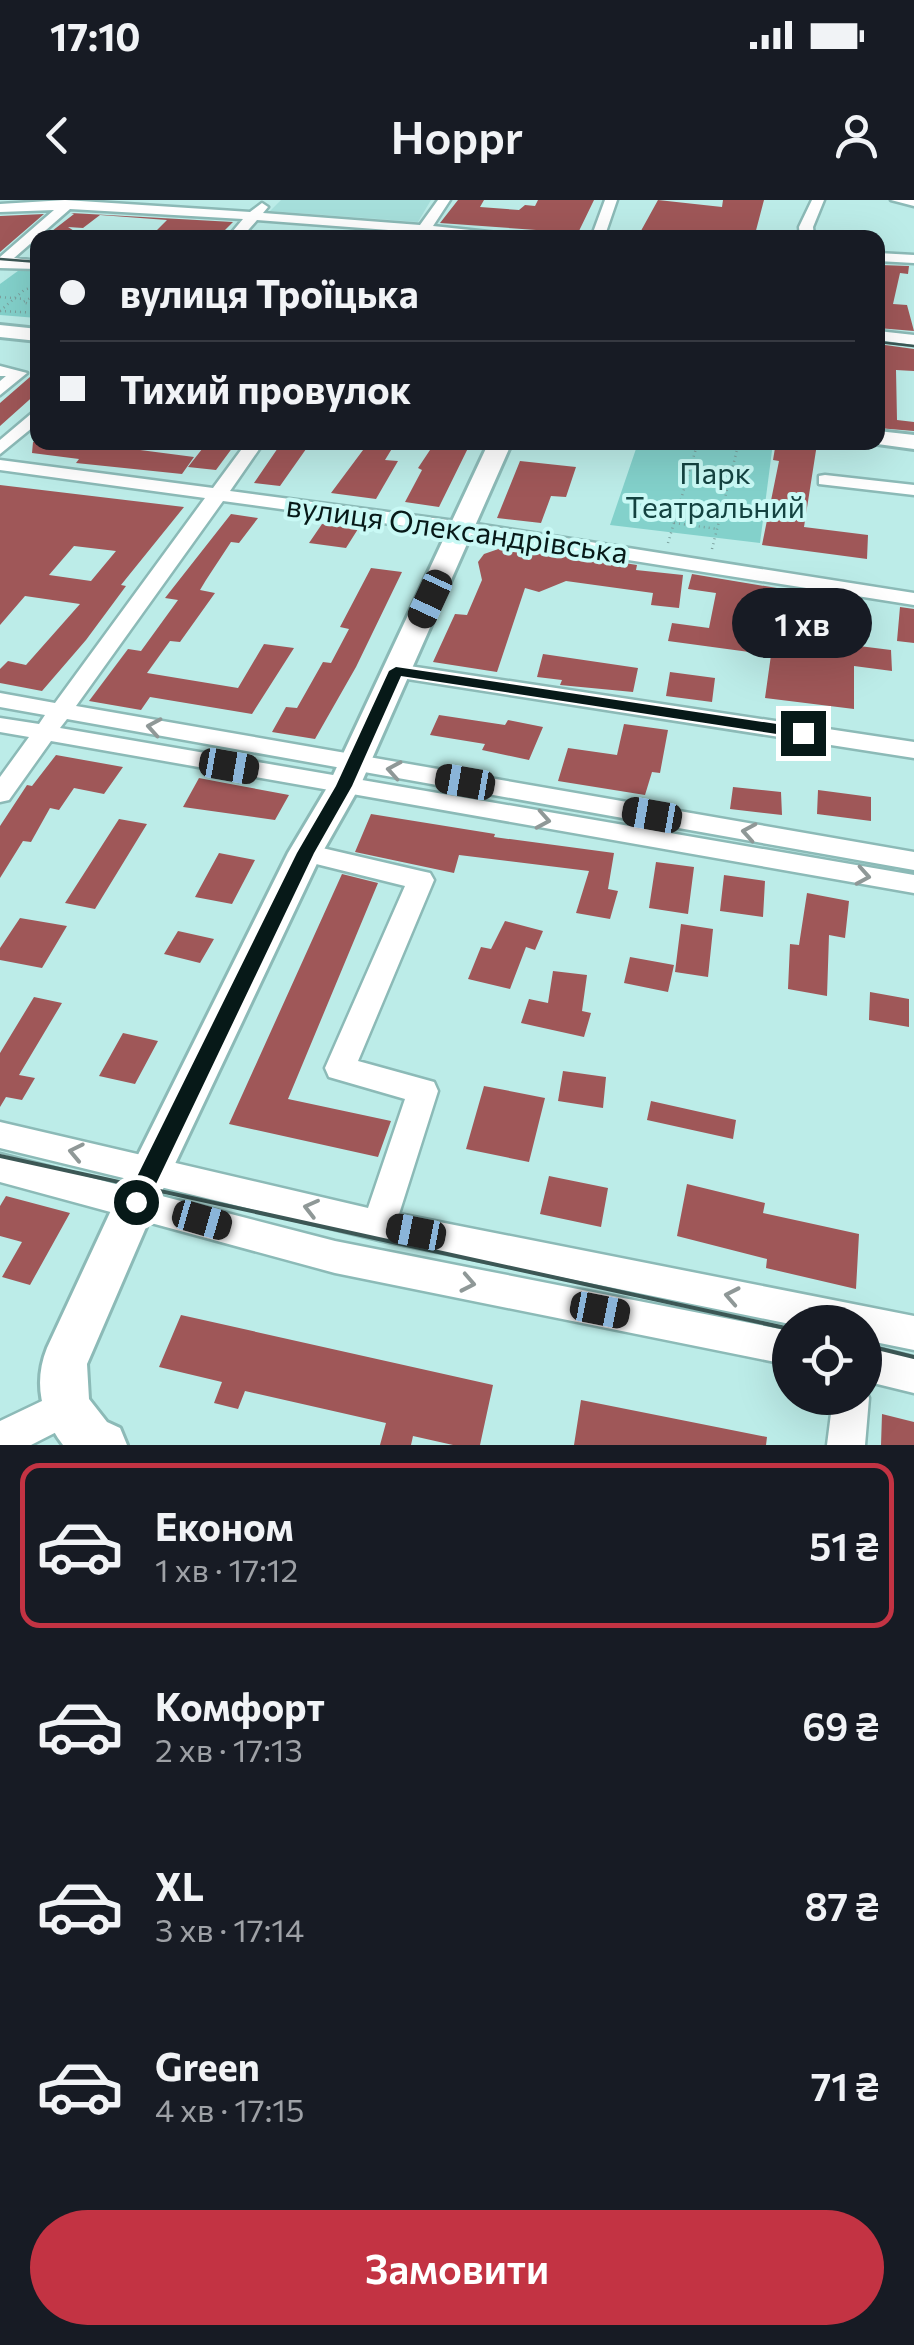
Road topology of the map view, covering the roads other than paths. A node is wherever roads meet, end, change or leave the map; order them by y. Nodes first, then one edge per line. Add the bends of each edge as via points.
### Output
1 (269, 200) edge
2 (444, 200) edge
3 (611, 200) edge
4 (818, 200) edge
5 (897, 200) edge
6 (69, 202) edge
7 (914, 202) edge
8 (8, 208) edge
9 (255, 215) junction
10 (0, 224) edge
11 (37, 230) edge
12 (241, 230) edge
13 (402, 230) edge
14 (423, 230) edge
15 (600, 230) edge
16 (806, 230) edge
17 (30, 236) edge
18 (885, 257) edge
19 (914, 258) edge
20 (3, 260) edge
21 (30, 262) edge
22 (0, 331) edge
23 (30, 334) edge
24 (885, 337) edge
25 (914, 340) edge
26 (885, 346) edge
27 (914, 348) edge
28 (0, 371) edge
29 (0, 390) edge
30 (0, 404) edge
31 (30, 410) edge
32 (30, 419) edge
33 (885, 436) edge
34 (914, 439) edge
35 (0, 450) edge
36 (250, 450) edge
37 (498, 450) edge
38 (0, 466) edge
39 (825, 480) dead end
40 (914, 490) edge
41 (215, 496) junction
42 (463, 528) junction
43 (914, 598) edge
44 (396, 671) junction
45 (0, 700) edge
46 (62, 710) junction
47 (0, 726) edge
48 (46, 734) junction
49 (914, 750) edge
50 (348, 774) junction
51 (0, 794) edge
52 (305, 853) junction
53 (914, 861) edge
54 (914, 884) edge
55 (0, 1135) edge
56 (0, 1168) edge
57 (144, 1185) junction
58 (379, 1225) junction
59 (774, 1305) edge
60 (882, 1327) edge
61 (914, 1333) edge
62 (772, 1344) edge
63 (882, 1368) edge
64 (914, 1375) edge
65 (66, 1408) junction
66 (850, 1415) edge
67 (0, 1441) edge
68 (103, 1445) edge
69 (846, 1445) edge

1 - 9 street
2 - 14 street
3 - 15 street
4 - 16 street
5 - 7 street
6 - 8 street
6 - 9 street
6 - 11 street
8 - 10 street
9 - 12 street
9 - 13 street
17 - 20 street
18 - 19 street
20 - 21 street
22 - 23 main road
24 - 25 street
26 - 27 street
28 - 29 street via 19,373
30 - 31 street
32 - 35 street
33 - 34 main road
36 - 41 street
37 - 42 main road
38 - 41 street, вулиця Олександрівська
39 - 40 street
41 - 42 street, вулиця Олександрівська
41 - 46 street
42 - 43 street, вулиця Олександрівська
42 - 44 main road
44 - 49 street
44 - 50 main road
45 - 46 street
46 - 48 street
50 -> 46 street
47 - 48 street
48 - 50 street
48 - 51 street
50 - 52 main road
53 -> 50 street
50 -> 54 street
52 - 57 main road
52 - 58 street via 421,880 340,1068 423,1091
57 -> 55 street
56 - 57 street
58 -> 57 street
57 -> 62 street via 335,1256
57 - 65 main road via 64,1364
59 -> 58 street
60 - 61 street
63 - 64 street
65 - 67 street
65 - 68 main road via 90,1440
66 - 69 street

